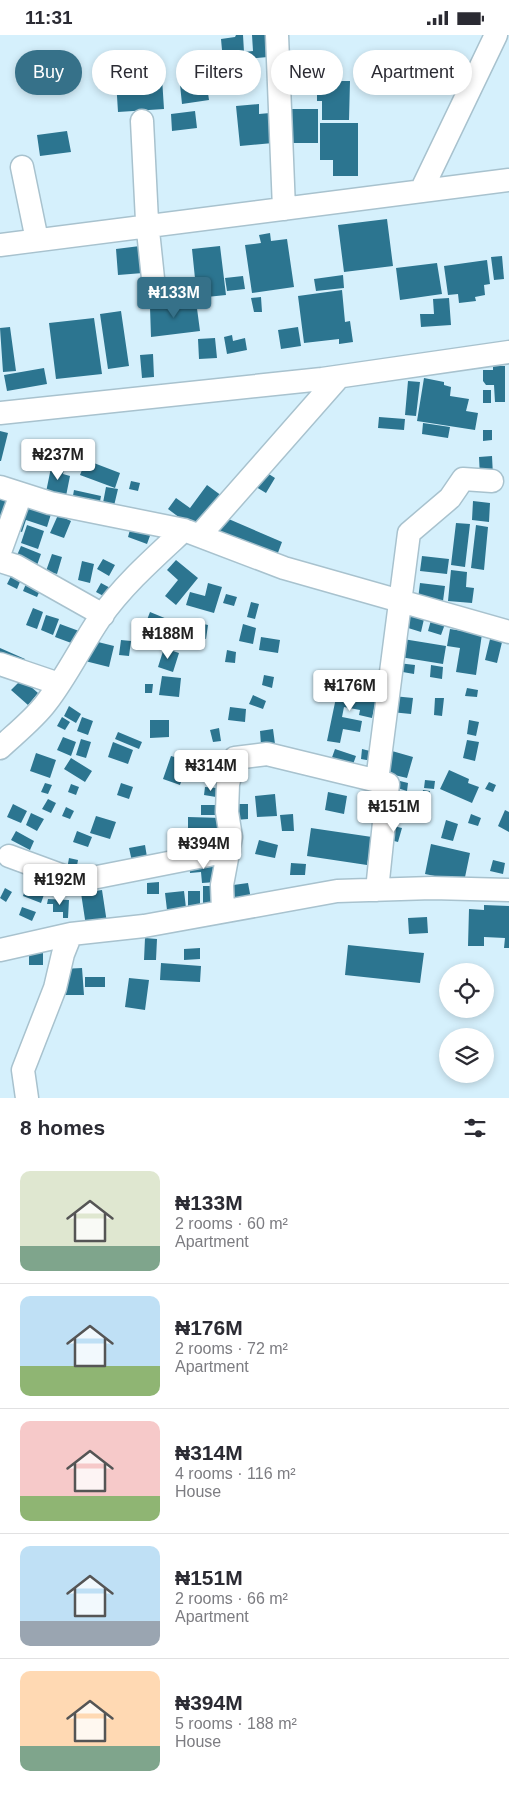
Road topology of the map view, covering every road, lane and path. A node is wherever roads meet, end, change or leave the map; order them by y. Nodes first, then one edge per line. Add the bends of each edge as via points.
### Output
1 (277, 35) edge
2 (496, 35) edge
3 (142, 121) dead end
4 (22, 167) dead end
5 (509, 179) edge
6 (421, 191) junction
7 (284, 209) junction
8 (147, 226) junction
9 (37, 241) junction
10 (0, 245) edge
11 (154, 288) dead end
12 (509, 352) edge
13 (339, 377) junction
14 (0, 413) edge
15 (492, 481) dead end
16 (0, 487) edge
17 (21, 493) junction
18 (192, 533) junction
19 (0, 552) edge
20 (0, 561) edge
21 (399, 602) junction
22 (103, 615) junction
23 (509, 632) edge
24 (0, 664) edge
25 (59, 684) junction
26 (0, 748) edge
27 (378, 781) junction
28 (229, 851) junction
29 (9, 856) dead end
30 (377, 890) junction
31 (509, 890) edge
32 (223, 911) junction
33 (71, 934) junction
34 (0, 950) edge
35 (27, 1098) edge

1 - 7 street
2 - 6 street
3 - 8 street
4 - 9 street
5 - 6 street
6 - 7 street
7 - 8 street
8 - 9 street
8 - 11 street
9 - 10 street
12 - 13 street
13 - 14 street
13 - 18 street
15 - 21 street via 463,479 450,498 409,533
16 - 17 street
17 - 18 street via 50,503
17 - 19 street
18 - 21 street via 284,568
18 - 22 street via 146,565
20 - 22 street via 16,566
21 - 23 street
21 - 27 street
22 - 25 street
24 - 25 street
25 - 26 street via 45,704
27 - 28 street via 267,755 235,757 228,784
27 - 30 street via 388,784
28 - 29 street via 77,881
28 - 32 street via 222,885
30 - 31 street
30 - 32 street via 337,891
32 - 33 street via 144,926
33 - 34 street
33 - 35 street via 55,988 23,1070

